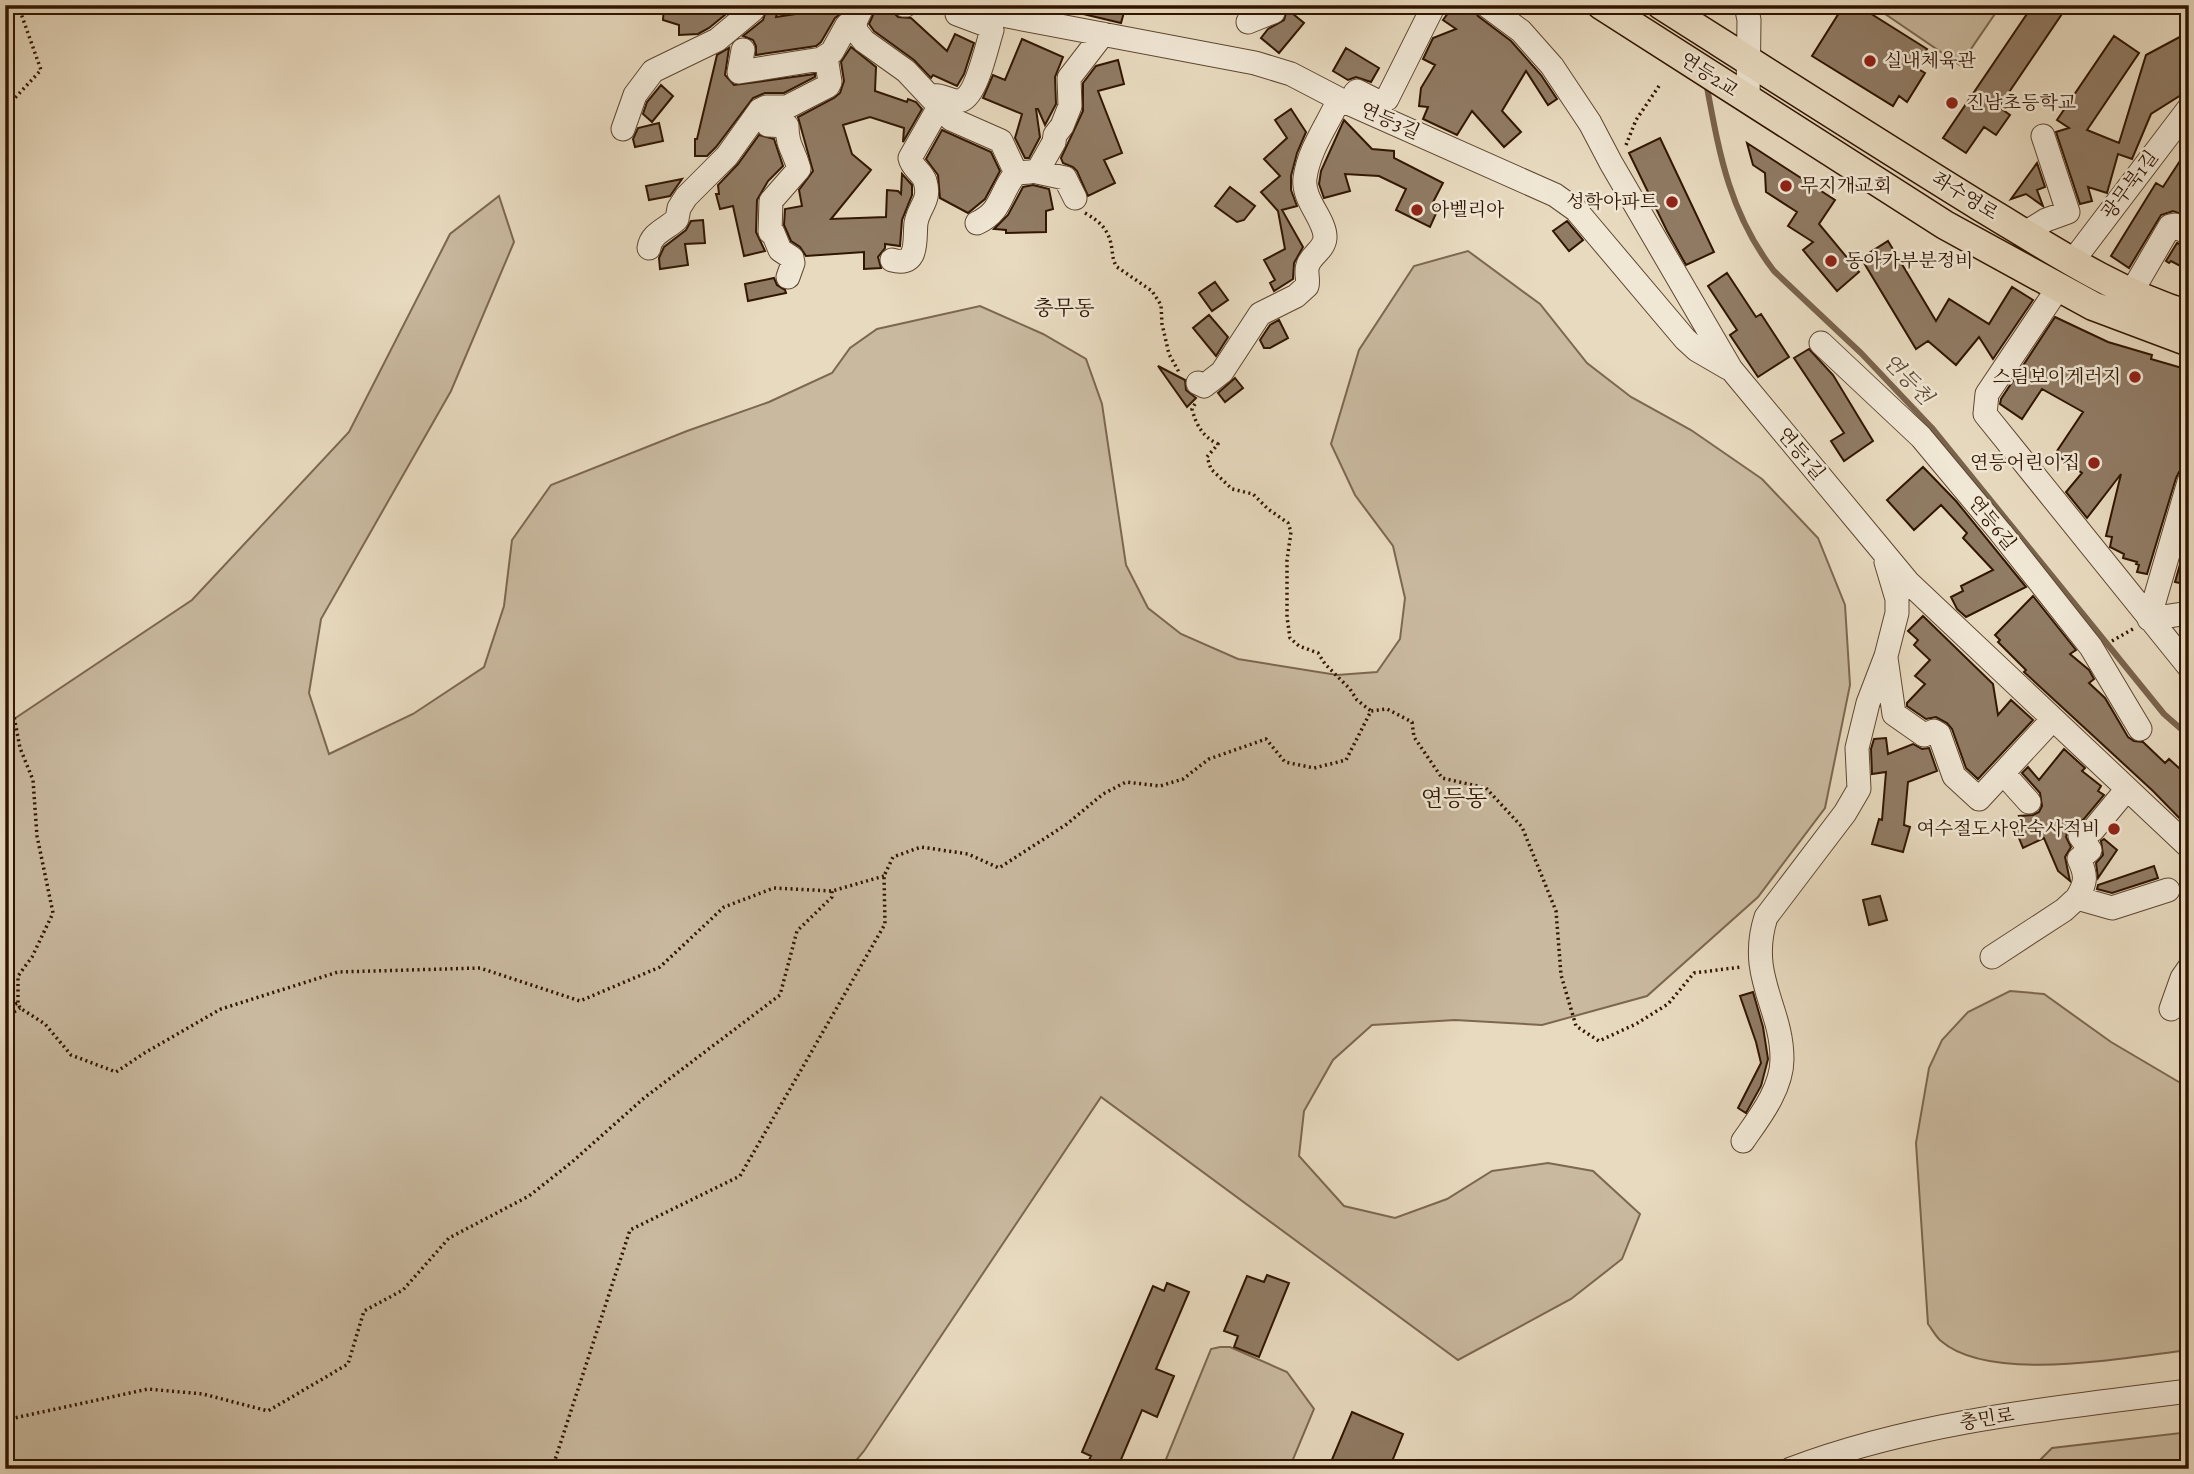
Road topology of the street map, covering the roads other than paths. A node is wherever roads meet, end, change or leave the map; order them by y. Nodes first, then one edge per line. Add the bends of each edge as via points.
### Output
1 (754, 5) edge
2 (961, 5) edge
3 (977, 5) edge
4 (1273, 5) edge
5 (1434, 5) edge
6 (1486, 5) edge
7 (1601, 5) edge
8 (1746, 5) edge
9 (1664, 6) edge
10 (859, 14) edge
11 (1248, 22) dead end
12 (1103, 34) junction
13 (743, 50) dead end
14 (827, 57) junction
15 (1749, 61) junction
16 (1748, 99) junction
17 (1343, 101) junction
18 (934, 102) junction
19 (2189, 108) edge
20 (760, 110) junction
21 (623, 130) dead end
22 (2181, 135) edge
23 (2042, 136) dead end
24 (1026, 172) junction
25 (1074, 198) road end
26 (977, 223) dead end
27 (2025, 233) junction
28 (2189, 234) edge
29 (649, 248) dead end
30 (892, 260) dead end
31 (2072, 262) junction
32 (788, 277) dead end
33 (2058, 288) junction
34 (2132, 293) junction
35 (2189, 315) edge
36 (2189, 342) edge
37 (1821, 343) dead end
38 (1731, 369) junction
39 (1203, 383) road end
40 (2189, 482) edge
41 (1884, 553) junction
42 (2189, 613) edge
43 (2149, 619) junction
44 (1886, 656) junction
45 (2189, 667) edge
46 (2053, 719) junction
47 (2140, 729) dead end
48 (2003, 773) junction
49 (2127, 789) junction
50 (2029, 802) dead end
51 (2189, 847) edge
52 (2168, 890) dead end
53 (2077, 898) junction
54 (1992, 957) dead end
55 (2189, 968) edge
56 (2171, 1009) dead end
57 (1743, 1141) dead end
58 (2189, 1391) edge
59 (1791, 1469) edge

1 - 21 street via 717,40 653,71 635,95
2 - 18 street via 957,14 992,30 973,90 961,101 938,94
3 - 12 street, 연등3길 via 1007,16
4 - 11 street via 1273,12
5 - 17 street via 1387,99 1379,102 1357,91
6 - 38 street, 연등1길 via 1538,48 1590,122
7 - 16 main road, 연등2교
8 - 15 street
9 - 15 main road, 연등2교
10 - 14 street
10 - 18 street via 856,31 864,41 905,71
12 - 17 street, 연등3길 via 1255,63 1291,74
12 - 24 street via 1069,78 1070,106 1054,142
13 - 14 street via 739,72
14 - 20 street via 828,86 787,107
15 - 16 street
15 - 27 main road, 좌수영로
16 - 33 main road, 좌수영로 via 1945,225
17 - 38 street, 연등3길 via 1565,202 1685,339
17 - 39 street via 1311,153 1305,179 1304,187 1325,237 1308,262 1307,286 1260,314 1222,372
18 - 24 street via 951,119 1002,141
18 - 30 street via 910,158 924,178 927,193 916,223 917,246 909,258
19 - 22 street, 광무북1길
20 - 29 street via 727,156 686,197 677,219 657,234
20 - 32 street via 768,125 787,126 787,144 799,169 770,207 770,232 780,250 792,258
22 - 31 street, 광무북1길
23 - 27 street via 2068,212
24 - 25 street via 1065,178
24 - 26 street via 989,218
27 - 31 main road, 좌수영로
28 - 34 street via 2175,225 2169,228
31 - 34 main road, 좌수영로
33 - 36 main road, 좌수영로 via 2114,315
33 - 43 street via 1987,394 1985,414
34 - 35 main road, 좌수영로
37 - 47 street, 연등6길 via 1921,437 2001,533 2095,652
38 - 41 street, 연등1길
40 - 43 street
41 - 44 street via 1898,606
41 - 46 street, 연등1길
42 - 43 street
43 - 45 street
44 - 48 street via 1894,714 1924,735 1939,734 1954,776 1979,799
44 - 57 street via 1857,748 1859,789 1766,917 1760,954 1782,1061 1779,1080
46 - 48 street
46 - 49 street, 연등1길
48 - 50 street
49 - 51 street, 연등1길
49 - 53 street via 2093,830 2080,836 2090,850 2079,859 2086,874
52 - 53 street via 2112,908
53 - 54 street
55 - 56 street
58 - 59 street, 충민로 via 1946,1425

